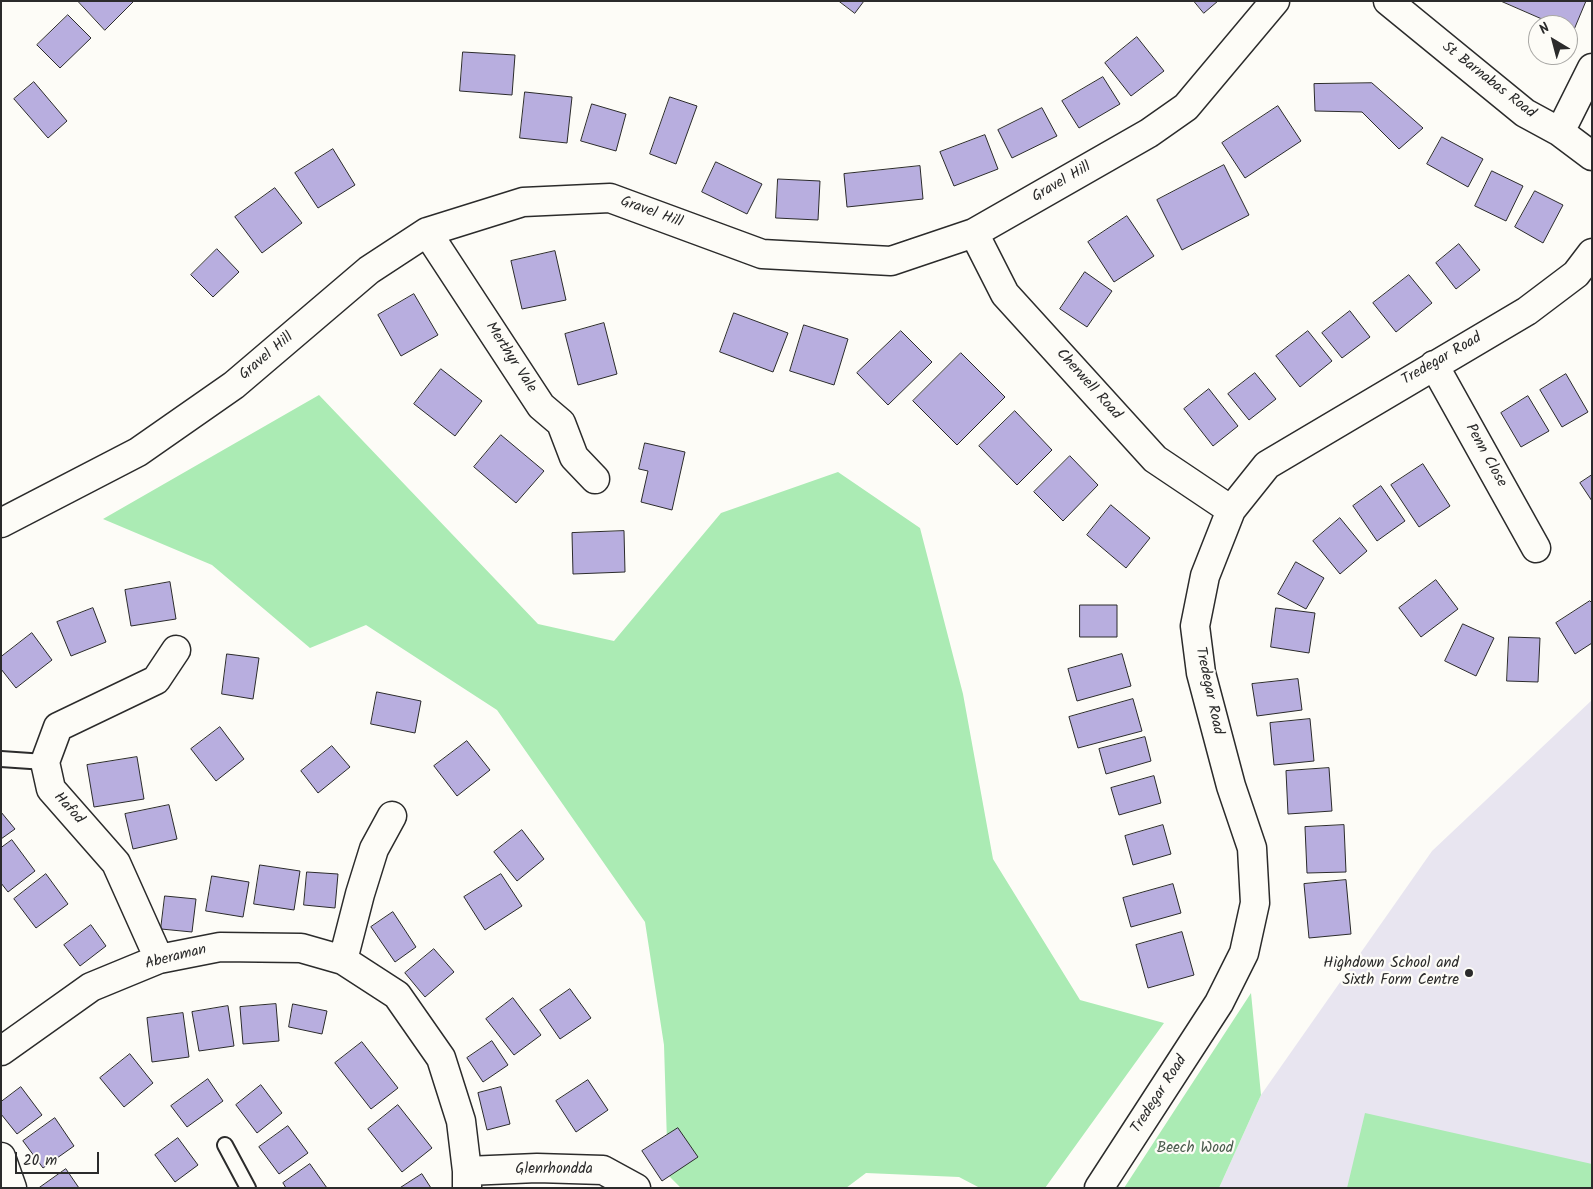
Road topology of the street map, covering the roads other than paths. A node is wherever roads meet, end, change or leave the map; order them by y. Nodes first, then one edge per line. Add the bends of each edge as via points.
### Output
1 (1275, 1) edge
2 (1388, 1) edge
3 (1592, 68) edge
4 (1560, 132) junction
5 (1592, 156) edge
6 (427, 232) junction
7 (974, 232) junction
8 (1592, 253) edge
9 (1434, 365) junction
10 (596, 479) dead end
11 (1231, 510) junction
12 (1, 522) edge
13 (1536, 548) dead end
14 (176, 650) dead end
15 (1, 759) edge
16 (45, 762) junction
17 (392, 816) dead end
18 (159, 959) junction
19 (344, 960) junction
20 (1, 1051) edge
21 (225, 1145) dead end
22 (1, 1157) edge
23 (467, 1179) edge
24 (12, 1188) edge
25 (248, 1188) edge
26 (636, 1188) edge
27 (1099, 1188) edge

1 - 7 street, Gravel Hill via 1186,107 1149,134
2 - 4 street, St Barnabas Road via 1525,113
3 - 4 street
4 - 5 street, St Barnabas Road
6 - 7 street, Gravel Hill via 524,202 610,198 762,254 891,260
6 - 10 street, Merthyr Vale via 541,406 561,423 574,457
6 - 12 street, Gravel Hill via 369,270 234,385 138,452
7 - 11 street, Cherwell Road via 1005,294 1156,459
8 - 9 street, Tredegar Road via 1576,274 1527,311
9 - 11 street, Tredegar Road via 1267,465
9 - 13 street, Penn Close
11 - 27 street, Tredegar Road via 1205,576 1196,626 1201,673 1231,786 1252,848 1255,902 1244,953 1219,1003
14 - 16 street via 156,680 58,727
15 - 16 lane
16 - 18 street, Hafod via 51,789 116,862
17 - 19 street via 374,849
18 - 19 street, Aberaman via 220,947 301,948
18 - 20 street, Aberaman via 91,987
19 - 23 street, Aberaman via 397,995 441,1058 461,1121
21 - 25 lane
22 - 24 street
23 - 26 street, Glenrhondda via 537,1168 603,1170

